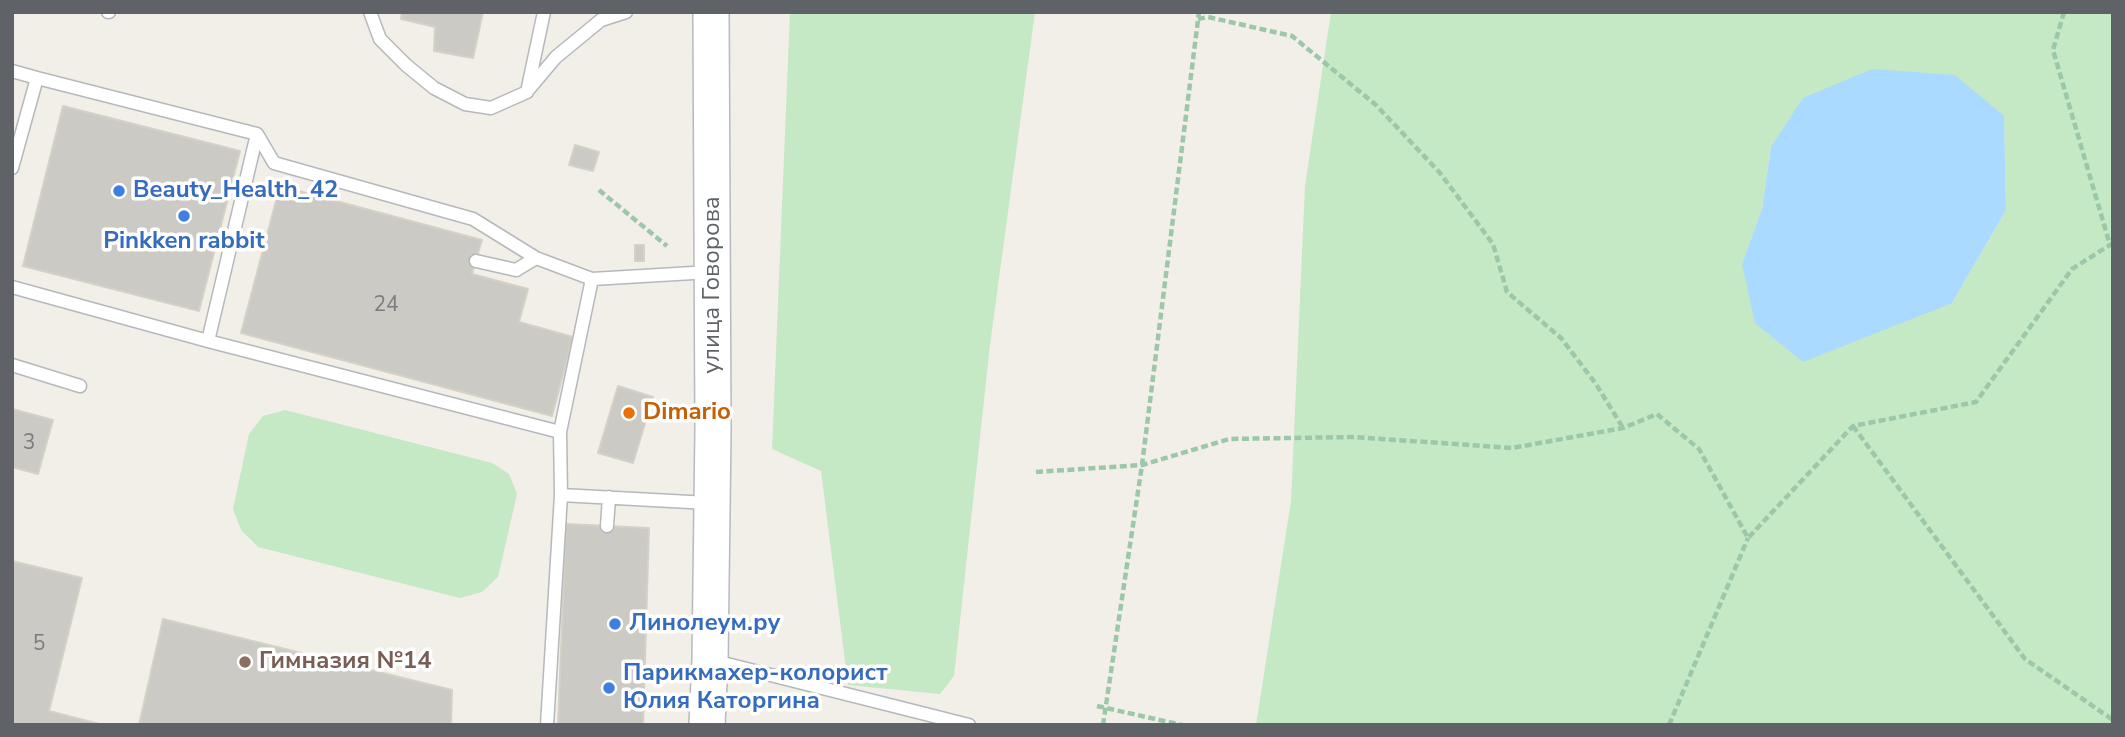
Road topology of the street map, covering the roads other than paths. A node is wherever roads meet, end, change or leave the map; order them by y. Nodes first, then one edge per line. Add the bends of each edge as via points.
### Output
1 (370, 12) edge
2 (544, 12) edge
3 (626, 12) edge
4 (711, 12) edge
5 (12, 71) edge
6 (37, 78) junction
7 (527, 92) junction
8 (257, 134) junction
9 (12, 168) edge
10 (536, 258) junction
11 (476, 261) dead end
12 (714, 272) junction
13 (592, 279) junction
14 (12, 287) edge
15 (208, 341) junction
16 (12, 365) edge
17 (80, 386) dead end
18 (560, 432) junction
19 (561, 495) junction
20 (608, 497) junction
21 (712, 503) junction
22 (607, 526) dead end
23 (710, 660) junction
24 (547, 725) edge
25 (707, 725) edge
26 (969, 725) edge

1 - 7 lane via 380,39 406,65 434,88 465,104 491,108
2 - 7 lane
3 - 7 lane via 601,20 556,57
4 - 12 main road, улица Говорова
5 - 6 lane
6 - 8 lane
6 - 9 lane
8 - 10 lane via 274,163 473,219
8 - 15 lane via 241,171
10 - 11 lane via 516,270
10 - 13 lane
12 - 13 lane
12 - 21 main road, улица Говорова
13 - 18 lane
14 - 15 lane
15 - 18 lane
16 - 17 lane
18 - 19 lane
19 - 20 lane
19 - 24 lane
20 - 21 lane
20 - 22 lane
21 - 23 main road, улица Говорова
23 - 25 main road, улица Говорова
23 - 26 lane

